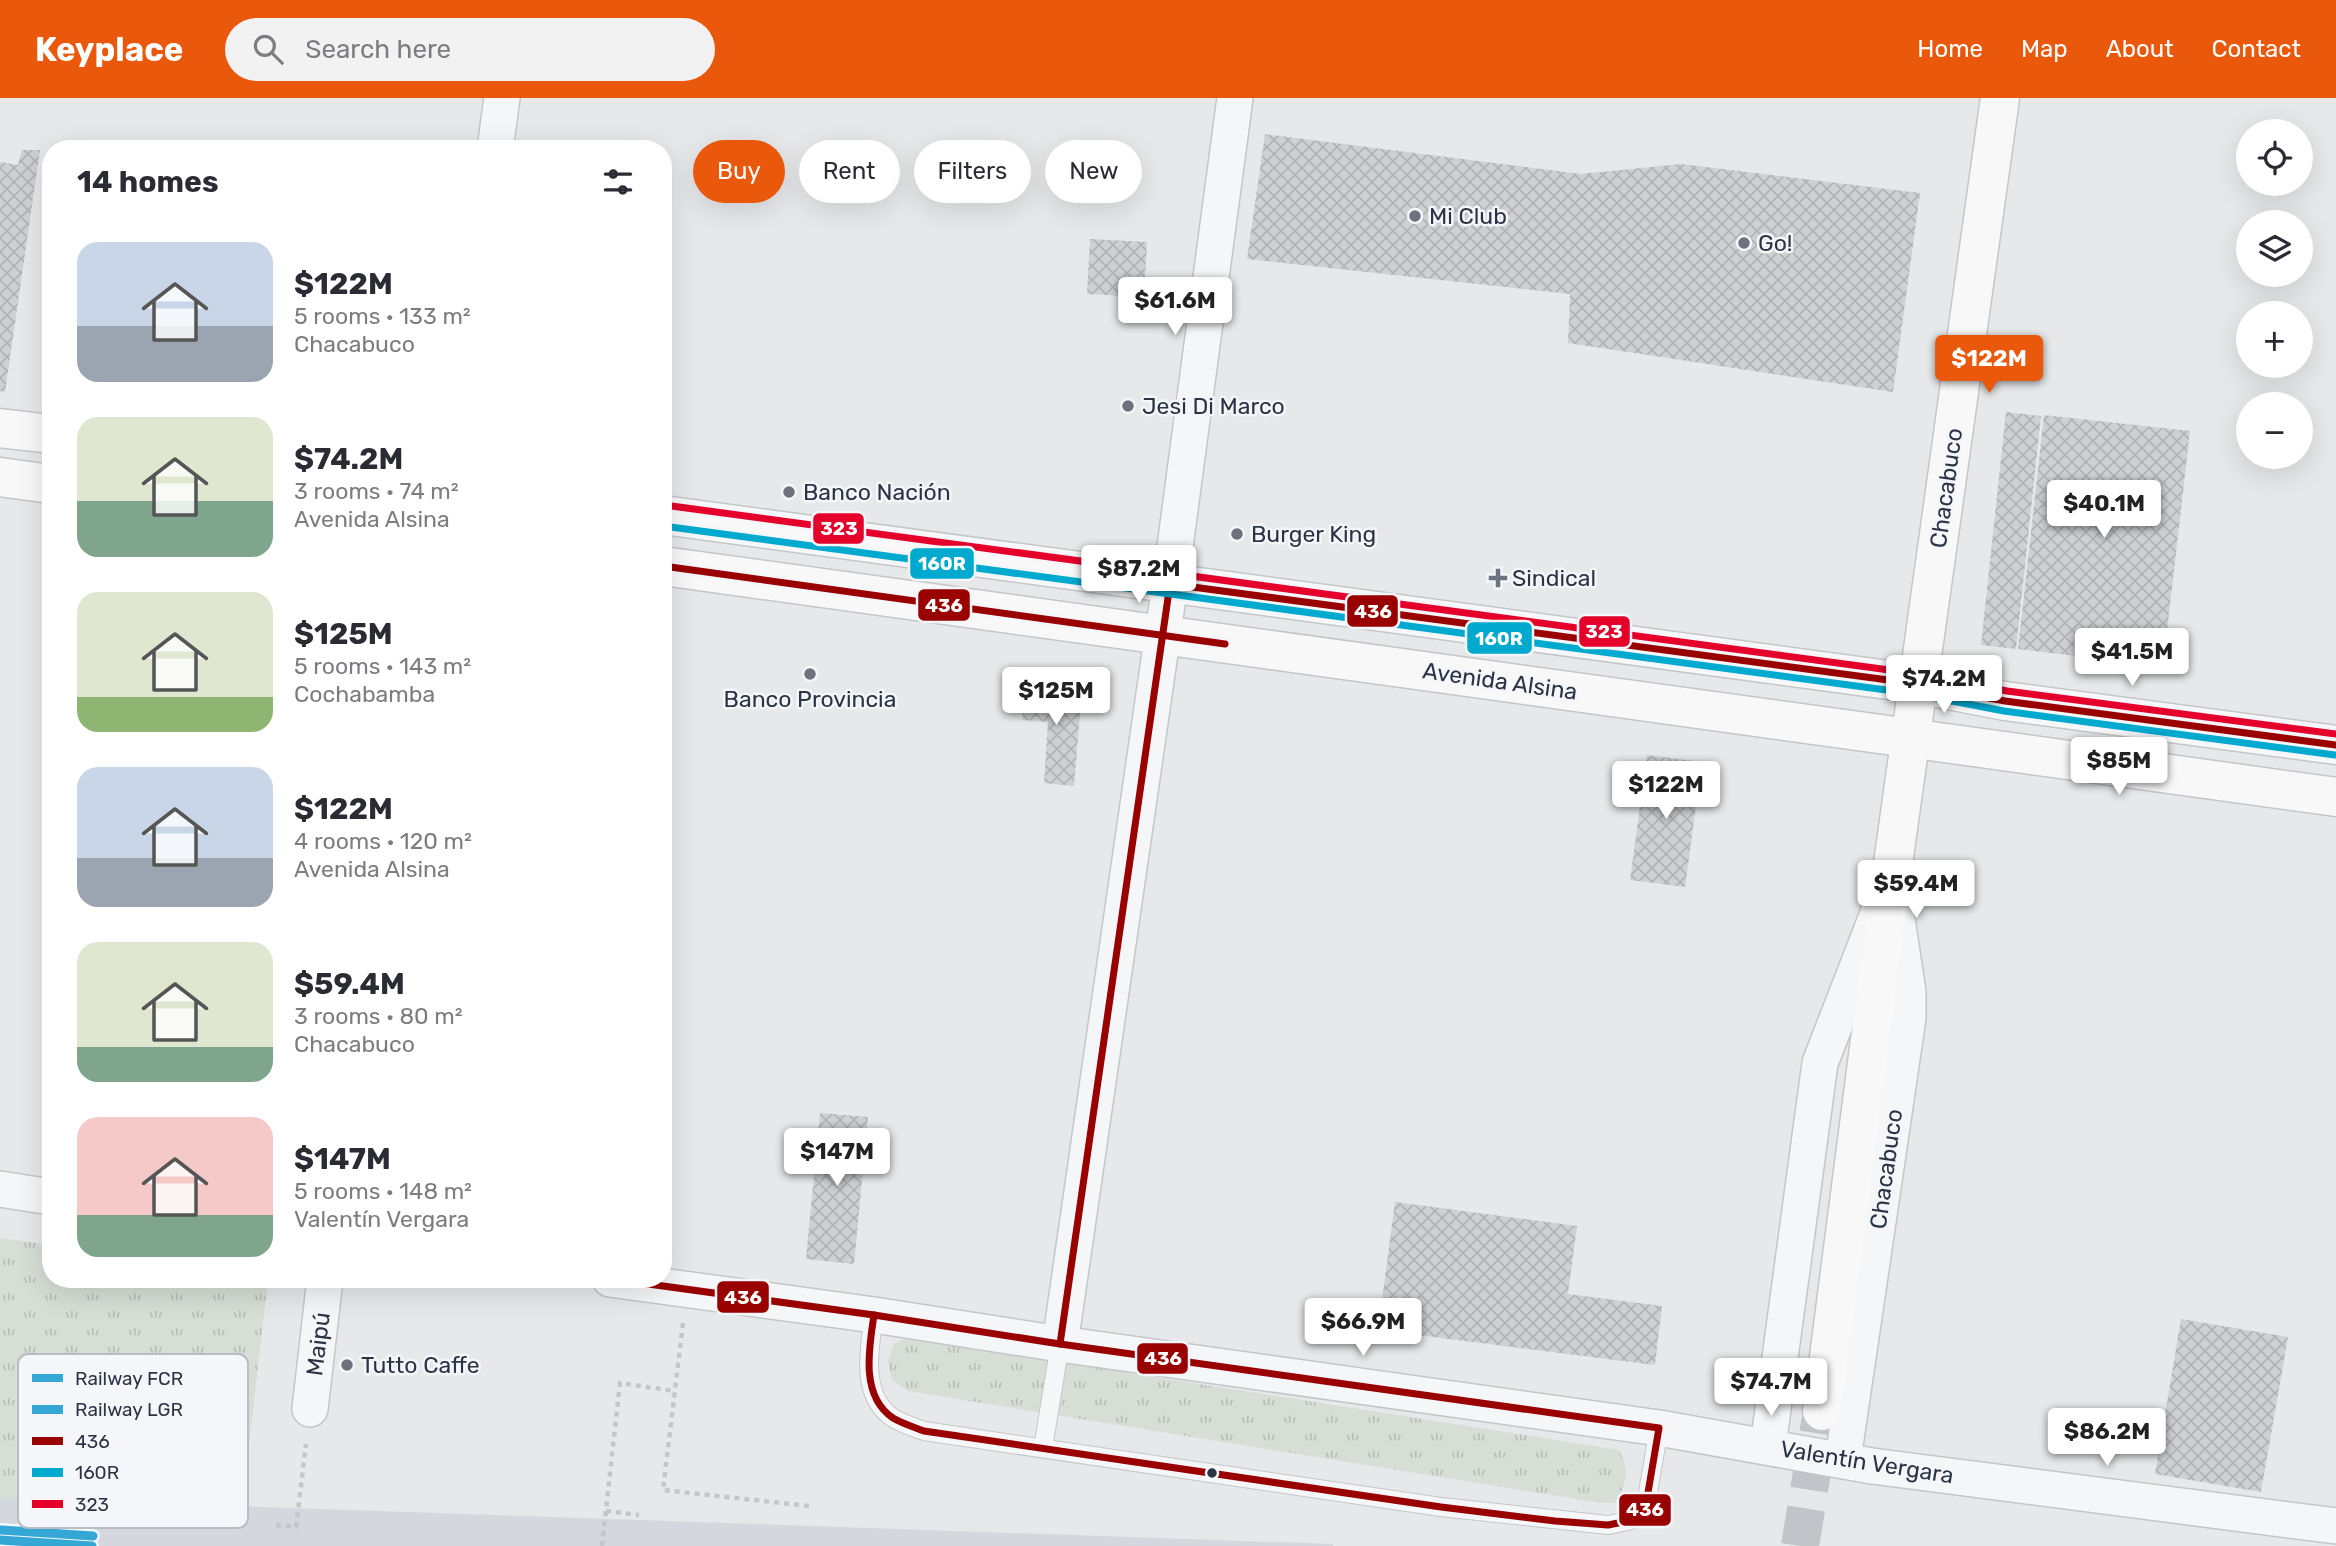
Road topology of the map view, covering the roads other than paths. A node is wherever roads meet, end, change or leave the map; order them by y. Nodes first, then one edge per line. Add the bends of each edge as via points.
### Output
1 (502, 98) edge
2 (1235, 98) edge
3 (2000, 98) edge
4 (496, 140) edge
5 (0, 428) edge
6 (42, 433) edge
7 (0, 477) edge
8 (42, 483) edge
9 (672, 516) edge
10 (672, 567) edge
11 (1170, 584) junction
12 (1163, 635) junction
13 (1918, 684) junction
14 (1910, 737) junction
15 (2336, 745) edge
16 (2336, 797) edge
17 (1891, 878) junction
18 (0, 1189) edge
19 (42, 1195) edge
20 (324, 1288) edge
21 (668, 1288) edge
22 (874, 1315) junction
23 (1060, 1344) junction
24 (310, 1409) road end
25 (1822, 1411) tunnel mouth
26 (1659, 1428) junction
27 (1768, 1446) junction
28 (1043, 1448) junction
29 (1843, 1459) junction
30 (2336, 1527) edge

1 - 4 street
2 - 11 street
3 - 13 main road, Chacabuco
5 - 6 main road
7 - 8 main road
9 - 11 main road
10 - 12 main road, Avenida Alsina
11 - 12 street
11 - 13 main road
12 - 14 main road, Avenida Alsina
12 - 23 street
13 - 14 main road, Chacabuco
13 - 15 main road via 2005,701
14 - 16 main road, Avenida Alsina
14 - 17 main road, Chacabuco
17 - 25 main road, Chacabuco
17 - 27 street, Chacabuco via 1820,1063
17 - 29 street, Chacabuco via 1908,1018
18 - 19 street
20 - 24 street, Maipú
21 - 22 street, Valentín Vergara
22 - 23 street, Valentín Vergara
22 - 28 lane via 868,1364 874,1394 889,1415 924,1431
23 - 26 street, Valentín Vergara
23 - 28 lane
26 - 27 street, Valentín Vergara
26 - 28 lane via 1645,1510 1628,1521 1608,1525 1441,1507
27 - 29 street, Valentín Vergara
29 - 30 street, Valentín Vergara

